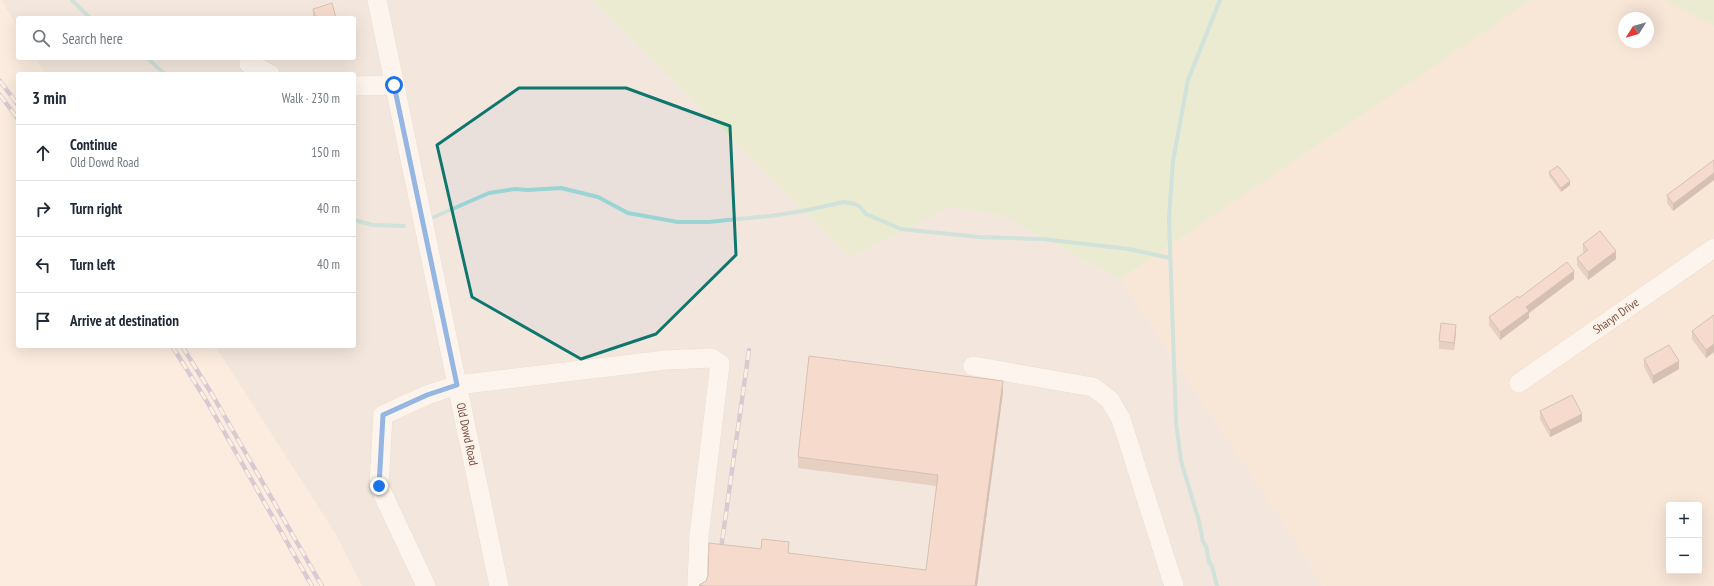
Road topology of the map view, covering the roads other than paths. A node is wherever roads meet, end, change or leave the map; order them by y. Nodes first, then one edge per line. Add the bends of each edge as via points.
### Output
1 (377, 0) edge
2 (249, 64) dead end
3 (266, 72) edge
4 (394, 85) junction
5 (356, 86) edge
6 (1714, 248) edge
7 (973, 366) dead end
8 (1519, 383) dead end
9 (457, 385) junction
10 (426, 586) edge
11 (499, 586) edge
12 (697, 586) edge
13 (1174, 586) edge

1 - 4 street, Old Dowd Road
2 - 3 street
4 - 5 street
4 - 9 street, Old Dowd Road
6 - 8 street, Sharyn Drive
7 - 13 street via 1093,387 1110,400 1121,419
9 - 10 street via 427,395 383,415 379,486
9 - 11 street, Old Dowd Road
9 - 12 street via 666,360 711,358 720,364 700,536

